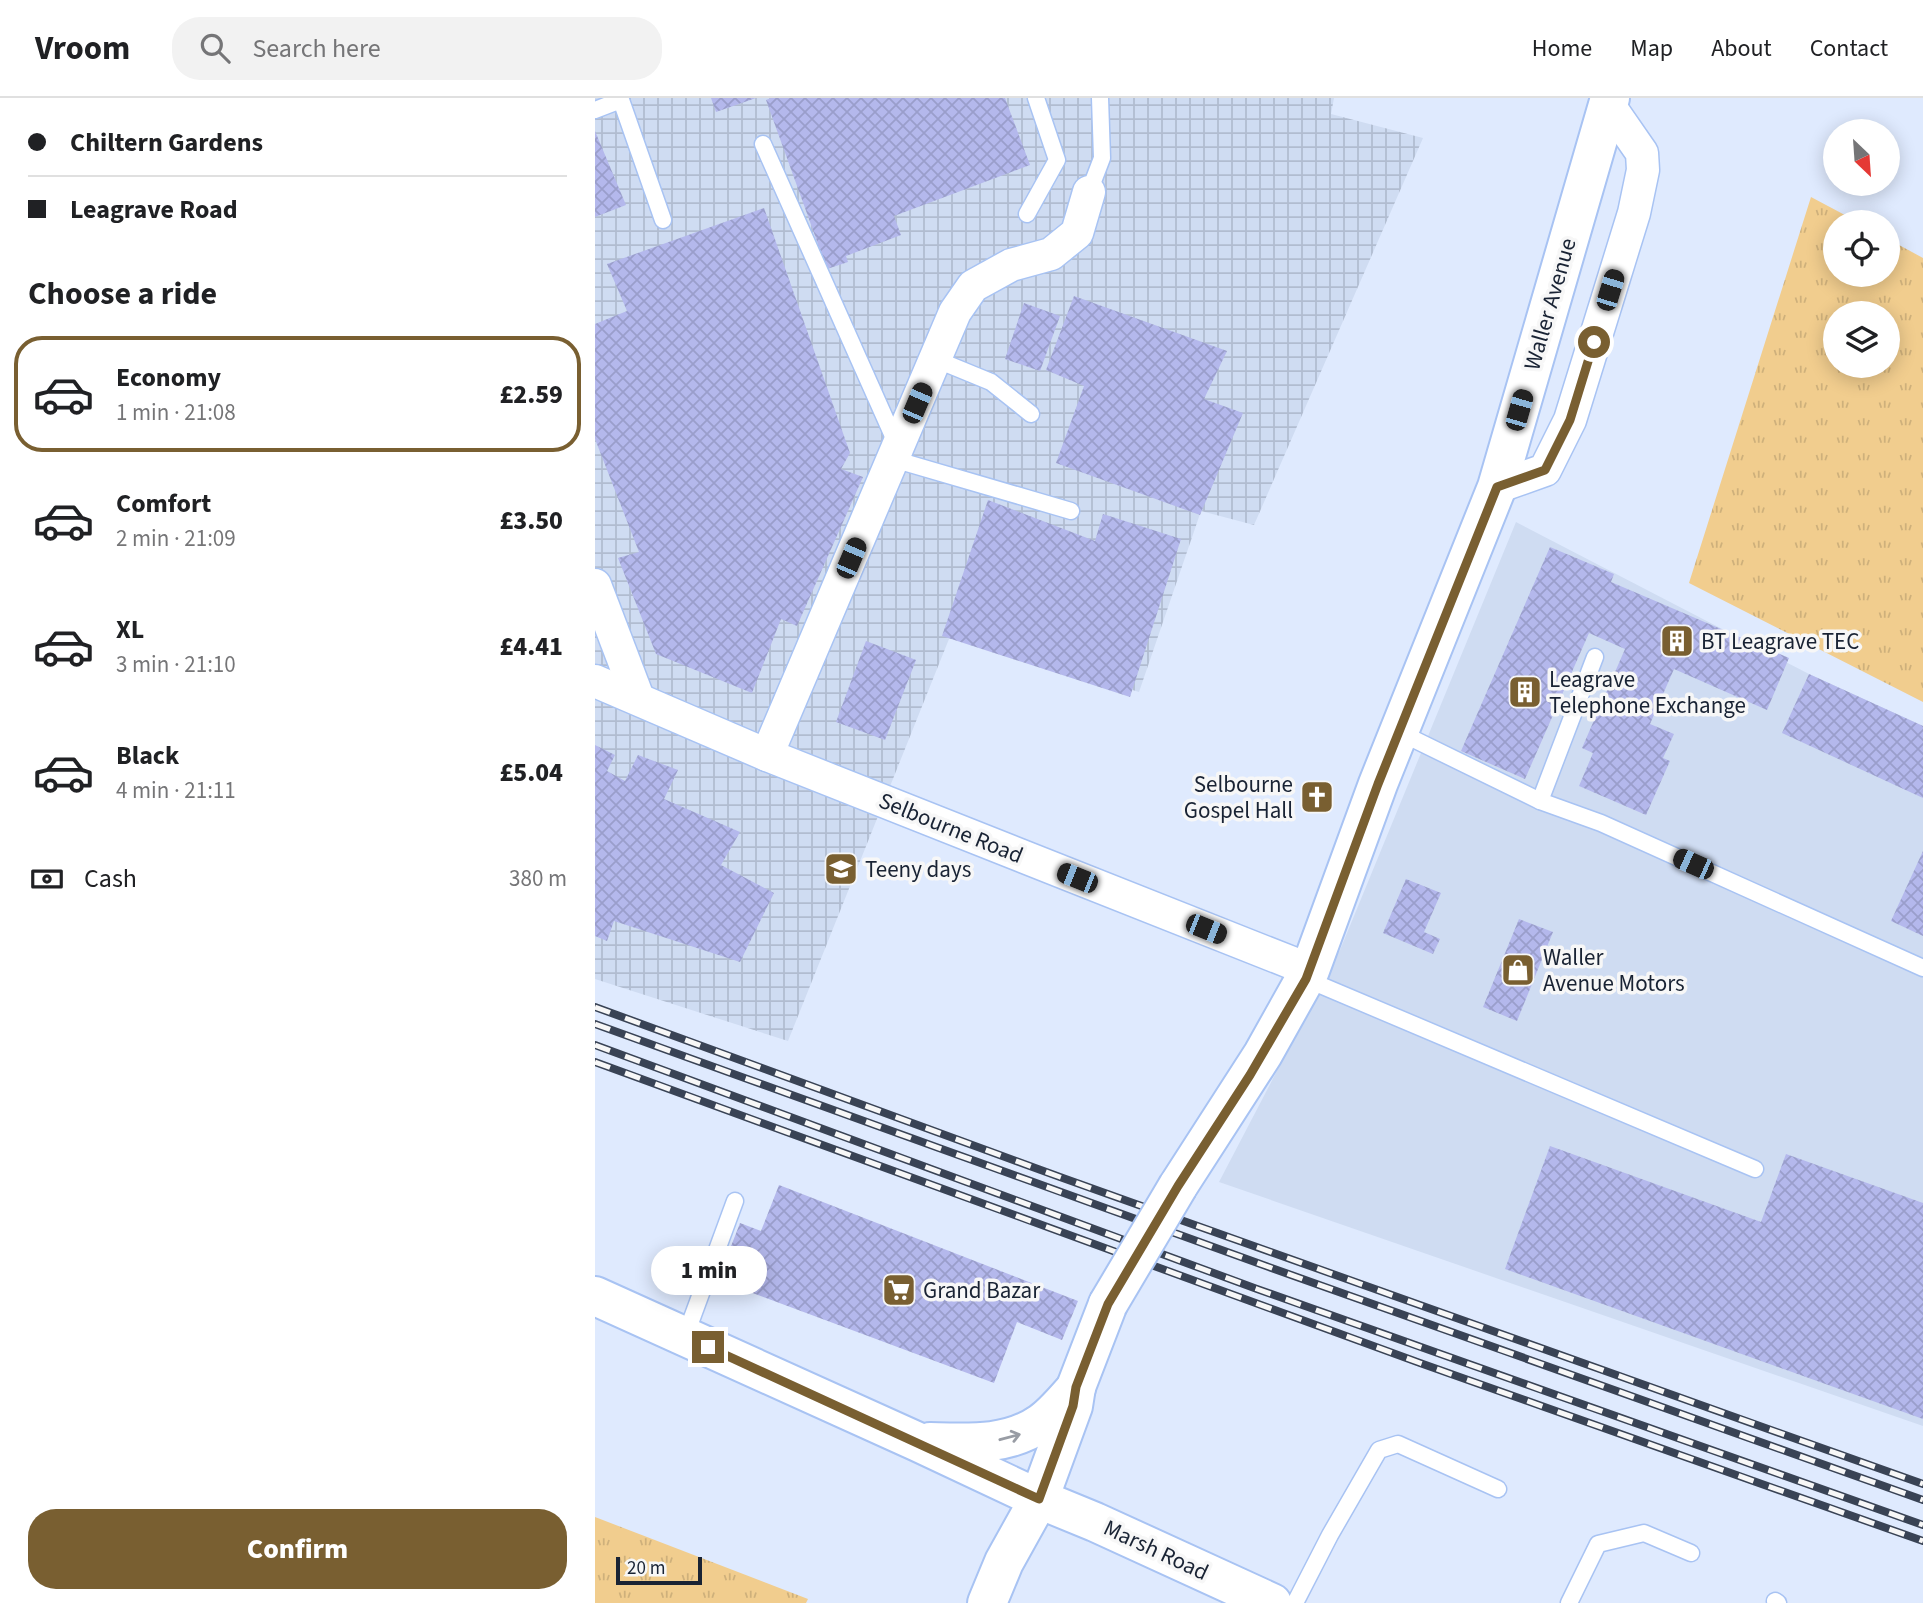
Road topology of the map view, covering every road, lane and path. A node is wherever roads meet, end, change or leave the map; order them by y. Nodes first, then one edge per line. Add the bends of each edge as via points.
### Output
1 (1036, 98) edge
2 (1100, 98) edge
3 (1609, 101) edge
4 (595, 110) edge
5 (763, 144) dead end
6 (1089, 192) joint
7 (1027, 214) dead end
8 (663, 220) dead end
9 (935, 359) junction
10 (1031, 414) dead end
11 (895, 454) junction
12 (1497, 487) junction
13 (1071, 511) dead end
14 (595, 584) edge
15 (1595, 657) dead end
16 (595, 681) edge
17 (639, 698) junction
18 (1399, 732) junction
19 (767, 755) junction
20 (1540, 801) junction
21 (1923, 968) edge
22 (1308, 975) junction
23 (1755, 1169) dead end
24 (736, 1201) dead end
25 (595, 1296) edge
26 (685, 1337) junction
27 (1076, 1387) junction
28 (918, 1442) junction
29 (1498, 1489) dead end
30 (1039, 1499) junction
31 (1691, 1553) dead end
32 (987, 1603) edge
33 (1272, 1603) edge
34 (1295, 1603) edge
35 (1569, 1603) edge

1 - 7 lane via 1057,160
2 - 6 lane via 1102,158
3 - 12 main road, Waller Avenue
3 - 12 street via 1641,153 1643,170 1634,213 1570,420 1545,470
4 - 8 lane via 621,100
5 - 11 lane
6 - 9 street via 1077,233 1051,254 1011,265 973,286 955,312
9 - 10 lane via 991,382
9 - 11 street
11 - 13 lane
11 - 19 street
12 - 18 main road, Waller Avenue
14 - 17 street
15 - 20 lane
16 - 17 street, Selbourne Road
17 - 19 street, Selbourne Road
18 - 20 lane
18 - 22 main road, Waller Avenue
19 - 22 street, Selbourne Road
20 - 21 lane via 1601,823
22 - 23 lane
22 - 27 main road, Waller Avenue, bridge via 1108,1304
24 - 26 lane
25 - 26 main road, Marsh Road
26 - 28 main road, Marsh Road
28 -> 27 main road via 981,1443 1015,1437 1042,1423
27 - 30 main road, Waller Avenue
28 - 30 main road, Marsh Road
29 - 34 lane via 1398,1444 1379,1450
30 - 32 main road, Waller Avenue
30 - 33 main road, Marsh Road
31 - 35 lane via 1644,1532 1598,1544

